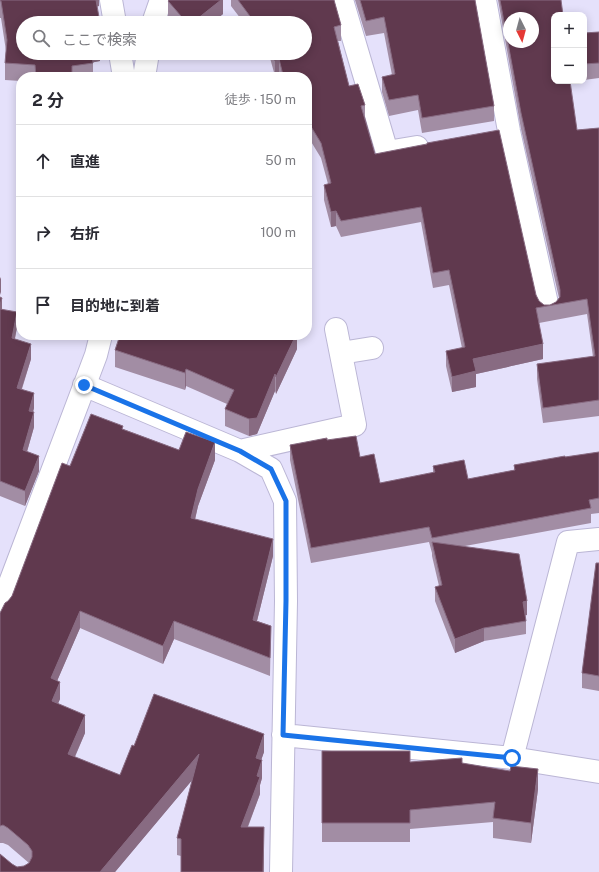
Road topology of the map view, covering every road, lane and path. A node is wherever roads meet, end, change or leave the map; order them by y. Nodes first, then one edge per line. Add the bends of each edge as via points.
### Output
1 (111, 0) edge
2 (161, 0) edge
3 (342, 0) edge
4 (485, 0) edge
5 (114, 16) edge
6 (155, 16) edge
7 (121, 60) edge
8 (147, 60) edge
9 (123, 72) edge
10 (145, 72) edge
11 (433, 144) edge
12 (548, 308) dead end
13 (336, 329) dead end
14 (100, 340) edge
15 (372, 348) dead end
16 (341, 353) junction
17 (84, 385) junction
18 (240, 451) junction
19 (599, 539) edge
20 (0, 610) edge
21 (283, 735) junction
22 (512, 758) junction
23 (599, 772) edge
24 (281, 872) edge

1 - 5 street
2 - 6 street
3 - 11 street via 387,152
4 - 12 street via 501,133
7 - 9 street
8 - 10 street
13 - 16 street
14 - 17 street
15 - 16 street
16 - 18 street via 355,425
17 - 18 street
17 - 20 street
18 - 21 street via 271,469 286,501
19 - 22 street via 568,542
21 - 22 street
21 - 24 street
22 - 23 street

